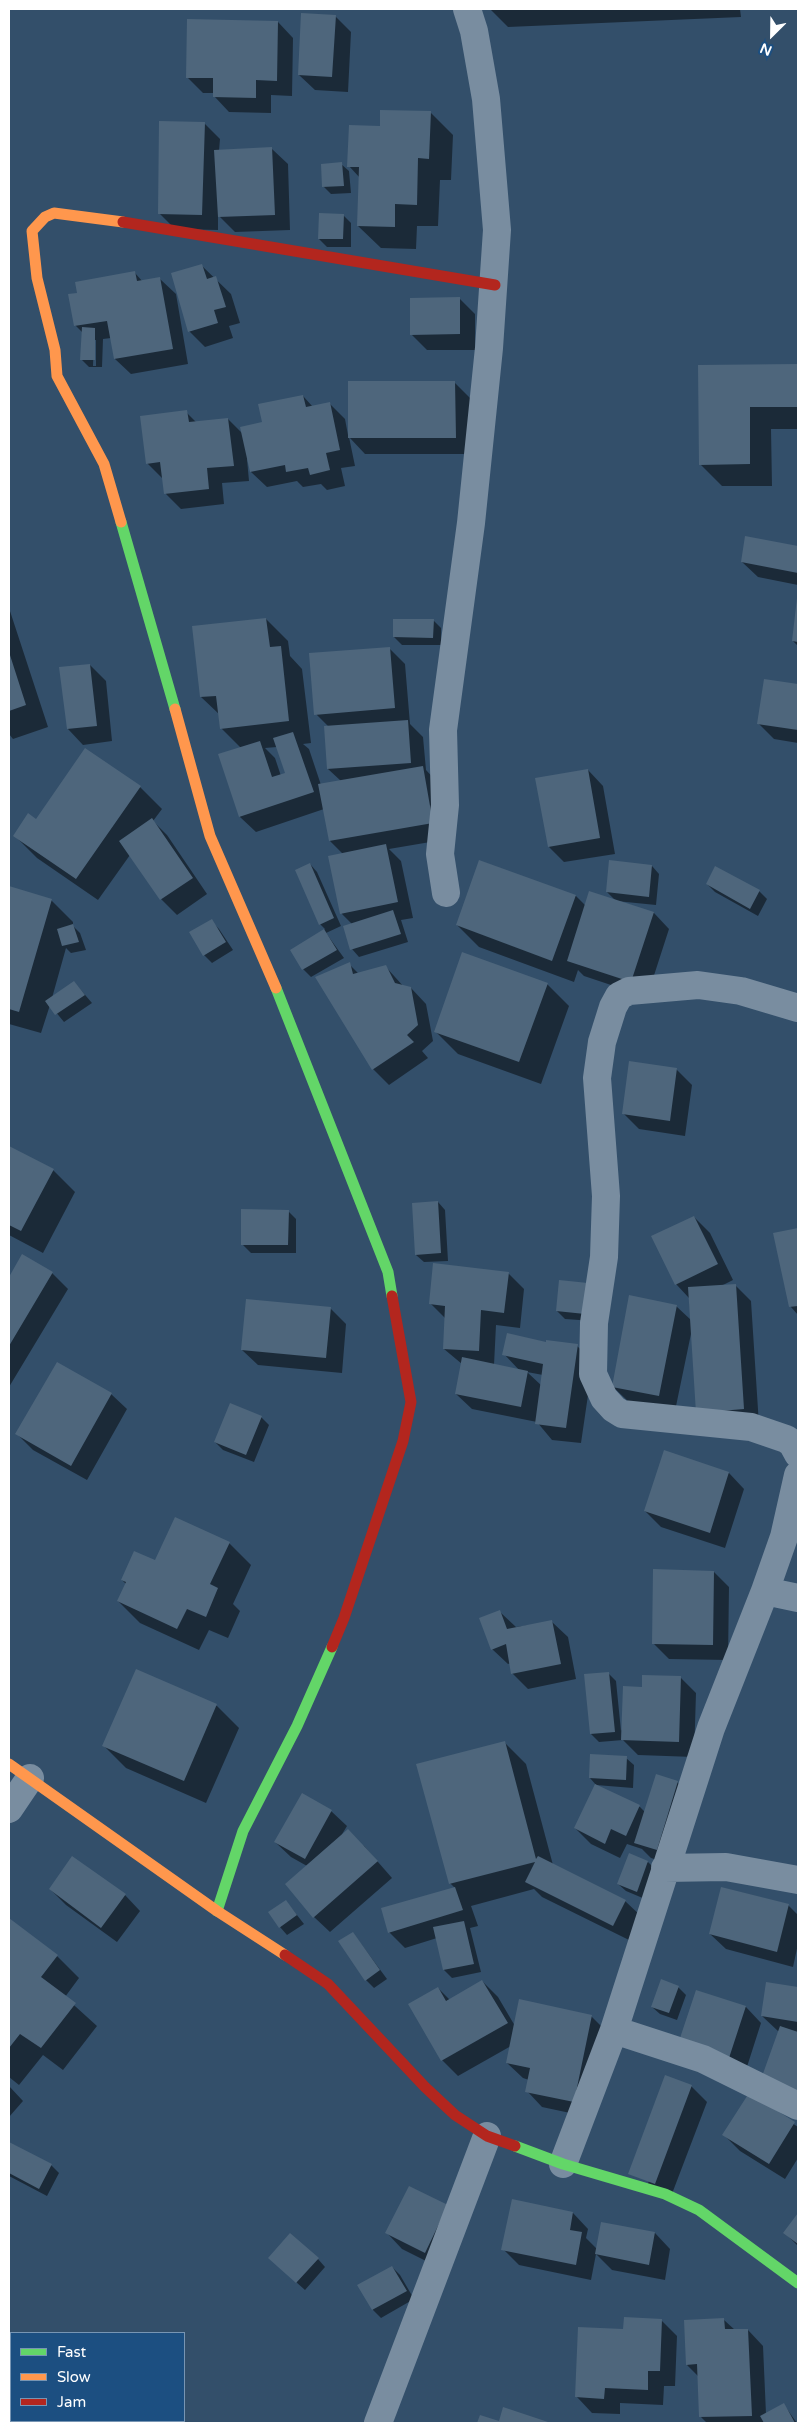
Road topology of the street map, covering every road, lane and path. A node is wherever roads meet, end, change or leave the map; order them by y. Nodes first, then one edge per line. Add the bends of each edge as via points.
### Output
1 (467, 9) edge
2 (495, 285) junction
3 (446, 893) dead end
4 (798, 1008) edge
5 (798, 1454) edge
6 (798, 1475) edge
7 (765, 1591) junction
8 (798, 1598) edge
9 (19, 1771) edge
10 (9, 1809) edge
11 (665, 1868) junction
12 (798, 1880) edge
13 (217, 1911) junction
14 (614, 2030) junction
15 (798, 2106) edge
16 (487, 2136) junction
17 (563, 2164) junction
18 (798, 2283) edge
19 (378, 2423) edge

1 - 2 street via 486,100 497,230
2 - 3 street via 471,523 443,730 445,805 440,854
2 - 13 street via 54,213 45,217 32,231 37,278 55,350 57,376 104,464 210,836 279,995 388,1272 411,1402 403,1441 344,1618 297,1726 243,1831
4 - 5 street via 741,990 698,985 629,991 620,996 613,1008 602,1042 597,1078 606,1196 604,1258 594,1323 593,1374 604,1398 622,1414 751,1427 786,1438
6 - 7 street via 784,1537
7 - 8 street
7 - 11 street via 711,1728
9 - 10 street
9 - 13 street
11 - 12 street via 726,1867
11 - 14 street
13 - 16 street via 328,1984 425,2087 455,2115
14 - 15 street via 703,2059
14 - 17 street
16 - 17 street
16 - 19 street
17 - 18 street via 657,2191 699,2210

